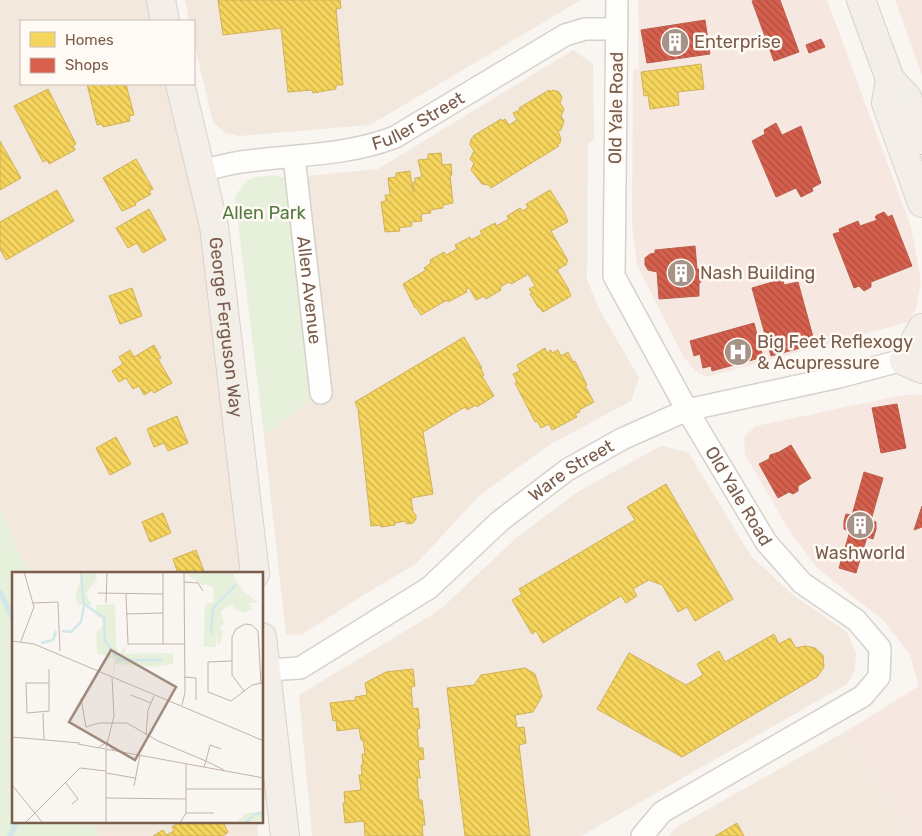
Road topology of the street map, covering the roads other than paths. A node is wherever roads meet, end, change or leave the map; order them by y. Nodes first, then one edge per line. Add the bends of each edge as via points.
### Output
1 (161, 0) edge
2 (617, 0) edge
3 (861, 0) edge
4 (165, 20) edge
5 (617, 29) junction
6 (890, 79) junction
7 (180, 85) edge
8 (922, 140) edge
9 (294, 157) junction
10 (202, 171) junction
11 (922, 203) edge
12 (922, 328) edge
13 (916, 362) edge
14 (321, 393) dead end
15 (687, 410) junction
16 (255, 572) edge
17 (264, 654) edge
18 (266, 670) junction
19 (285, 836) edge
20 (642, 836) edge

1 - 4 main road
2 - 5 street, Old Yale Road
3 - 6 main road
5 - 9 street, Fuller Street via 585,29 565,35 395,137 368,146
5 - 15 street, Old Yale Road via 614,276
6 - 8 main road via 908,97
6 - 11 main road via 886,103
7 - 10 main road, George Ferguson Way
9 - 10 street, Fuller Street via 235,163
9 - 14 street, Allen Avenue
10 - 16 main road, George Ferguson Way via 214,226
12 - 13 main road
13 - 15 street, Ware Street
15 - 18 street, Ware Street via 622,439 568,470 500,521 429,588 306,665 292,670
15 - 20 street, Old Yale Road via 766,542 802,583 856,620 880,648 879,677 862,696 662,812
17 - 18 main road
18 - 19 main road

